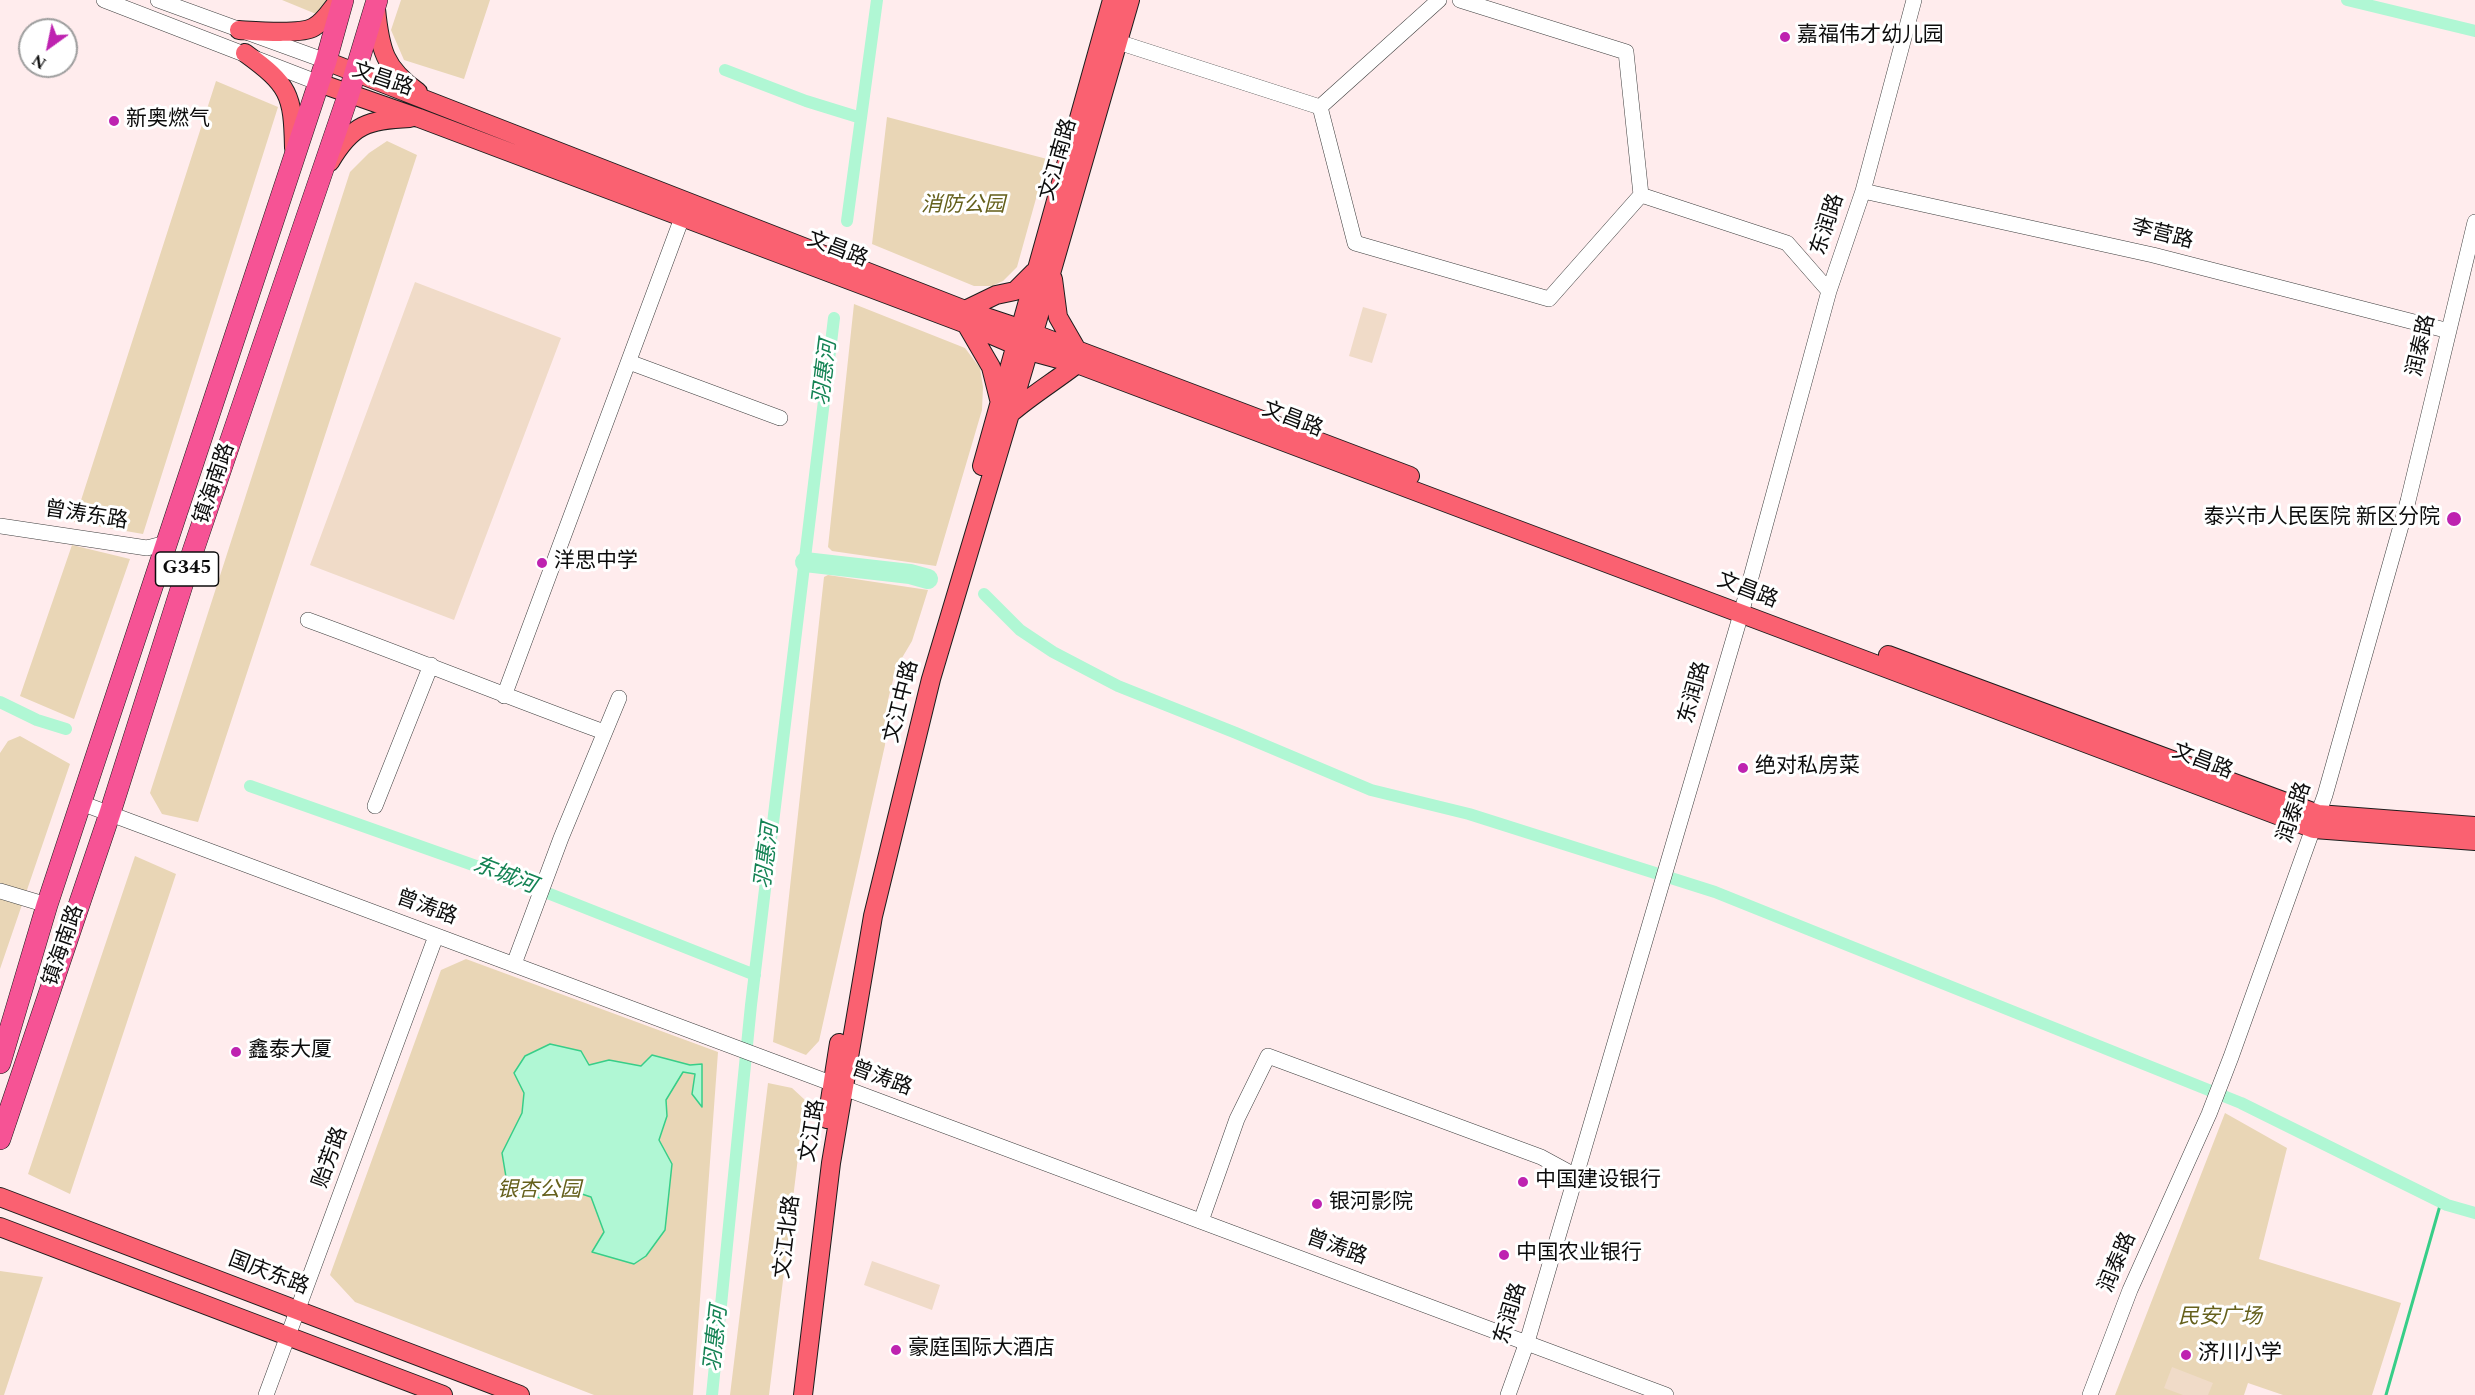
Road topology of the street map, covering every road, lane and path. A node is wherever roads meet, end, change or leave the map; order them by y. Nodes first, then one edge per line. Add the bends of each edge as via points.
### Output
1 (104, 0) edge
2 (158, 0) edge
3 (341, 0) edge
4 (1112, 0) edge
5 (1130, 0) edge
6 (1439, 0) edge
7 (1460, 0) edge
8 (1914, 0) edge
9 (376, 1) edge
10 (239, 30) junction
11 (1118, 42) junction
12 (245, 54) junction
13 (326, 61) junction
14 (356, 73) junction
15 (319, 83) junction
16 (349, 93) junction
17 (1320, 107) junction
18 (442, 108) junction
19 (419, 118) junction
20 (294, 157) junction
21 (320, 179) junction
22 (1863, 191) junction
23 (1641, 195) junction
24 (686, 209) junction
25 (2475, 222) edge
26 (1043, 270) junction
27 (1829, 291) junction
28 (965, 317) junction
29 (2449, 331) junction
30 (1024, 339) junction
31 (1077, 357) junction
32 (629, 362) junction
33 (1005, 408) junction
34 (780, 418) dead end
35 (0, 526) edge
36 (166, 543) junction
37 (1743, 608) junction
38 (308, 620) dead end
39 (431, 665) junction
40 (504, 696) junction
41 (619, 698) dead end
42 (604, 732) junction
43 (81, 802) junction
44 (375, 806) dead end
45 (110, 813) junction
46 (2316, 821) junction
47 (2475, 826) edge
48 (2475, 842) edge
49 (0, 891) edge
50 (47, 905) junction
51 (436, 936) junction
52 (514, 964) junction
53 (0, 1063) edge
54 (837, 1086) junction
55 (0, 1139) edge
56 (1576, 1176) junction
57 (0, 1197) edge
58 (1201, 1221) junction
59 (0, 1227) edge
60 (298, 1310) junction
61 (288, 1337) junction
62 (1527, 1342) junction
63 (266, 1395) edge
64 (442, 1395) edge
65 (520, 1395) edge
66 (792, 1395) edge
67 (802, 1395) edge
68 (1508, 1395) edge
69 (1666, 1395) edge
70 (2090, 1395) edge

1 - 12 street, 文昌路
2 - 10 street, 文昌路
3 - 10 main road via 312,29
3 - 13 highway, 镇海南路 / G345
4 - 26 main road, 文江南路
5 - 11 main road, 文江南路
6 - 17 street
7 - 23 street via 1626,52
8 - 22 street, 东润路
9 - 14 highway, 镇海南路 / G345
9 - 18 main road via 380,43 387,63 404,82
10 - 13 street, 文昌路
11 - 17 street
11 - 26 main road, 文江南路
12 - 15 street, 文昌路
12 - 20 main road via 267,69 289,94
13 - 14 main road, 文昌路
13 - 15 highway, 镇海南路 / G345
14 - 16 highway, 镇海南路 / G345
14 - 18 main road, 文昌路
15 - 16 main road, 文昌路
15 - 20 highway, 镇海南路 / G345
16 - 19 main road, 文昌路
16 - 21 highway, 镇海南路 / G345
17 - 23 street via 1355,243 1548,299
18 - 24 main road, 文昌路
19 - 21 main road via 389,119 360,126 336,151
19 - 24 main road, 文昌路
20 - 36 highway, 镇海南路 / G345
21 - 45 highway, 镇海南路 / G345 via 193,552
22 - 27 street, 东润路
22 - 29 street, 李营路 via 2152,255
23 - 27 street via 1787,243
24 - 28 main road, 文昌路
24 - 32 street
25 - 29 street, 润泰路
26 - 28 main road via 1016,291 996,295
26 - 30 main road, 文江南路
26 - 31 main road via 1058,317
27 - 37 street, 东润路
28 - 30 main road, 文昌路
28 - 33 main road via 991,367
29 - 46 street, 润泰路 via 2408,501
30 - 31 main road, 文昌路
30 - 33 main road, 文江中路
31 - 33 main road via 1052,384
31 - 37 main road, 文昌路
32 - 34 street
32 - 40 street
33 - 54 main road, 文江中路 via 925,702
35 - 36 street, 曾涛东路 via 147,548
36 - 43 highway, 镇海南路 / G345
37 - 46 main road, 文昌路
37 - 56 street, 东润路
38 - 39 street
39 - 40 street
39 - 44 street
40 - 42 street
41 - 42 street
42 - 52 street
43 - 45 street, 曾涛路
43 - 50 highway, 镇海南路 / G345
45 - 51 street, 曾涛路
45 - 55 highway, 镇海南路 / G345
46 - 47 main road, 文昌路
46 - 48 main road, 文昌路
46 - 70 street, 润泰路 via 2209,1114 2130,1290
49 - 50 street
50 - 53 highway, 镇海南路 / G345
51 - 52 street, 曾涛路
51 - 60 street, 贻芳路
52 - 54 street, 曾涛路
54 - 58 street, 曾涛路
54 - 66 main road, 文江北路
54 - 67 main road, 文江路
56 - 58 street via 1541,1158 1268,1056 1237,1119
56 - 62 street, 东润路
57 - 60 main road, 国庆东路
58 - 62 street, 曾涛路
59 - 61 main road
60 - 61 street, 贻芳路
60 - 65 main road, 国庆东路
61 - 63 street, 贻芳路
61 - 64 main road
62 - 68 street, 东润路
62 - 69 street, 曾涛路

